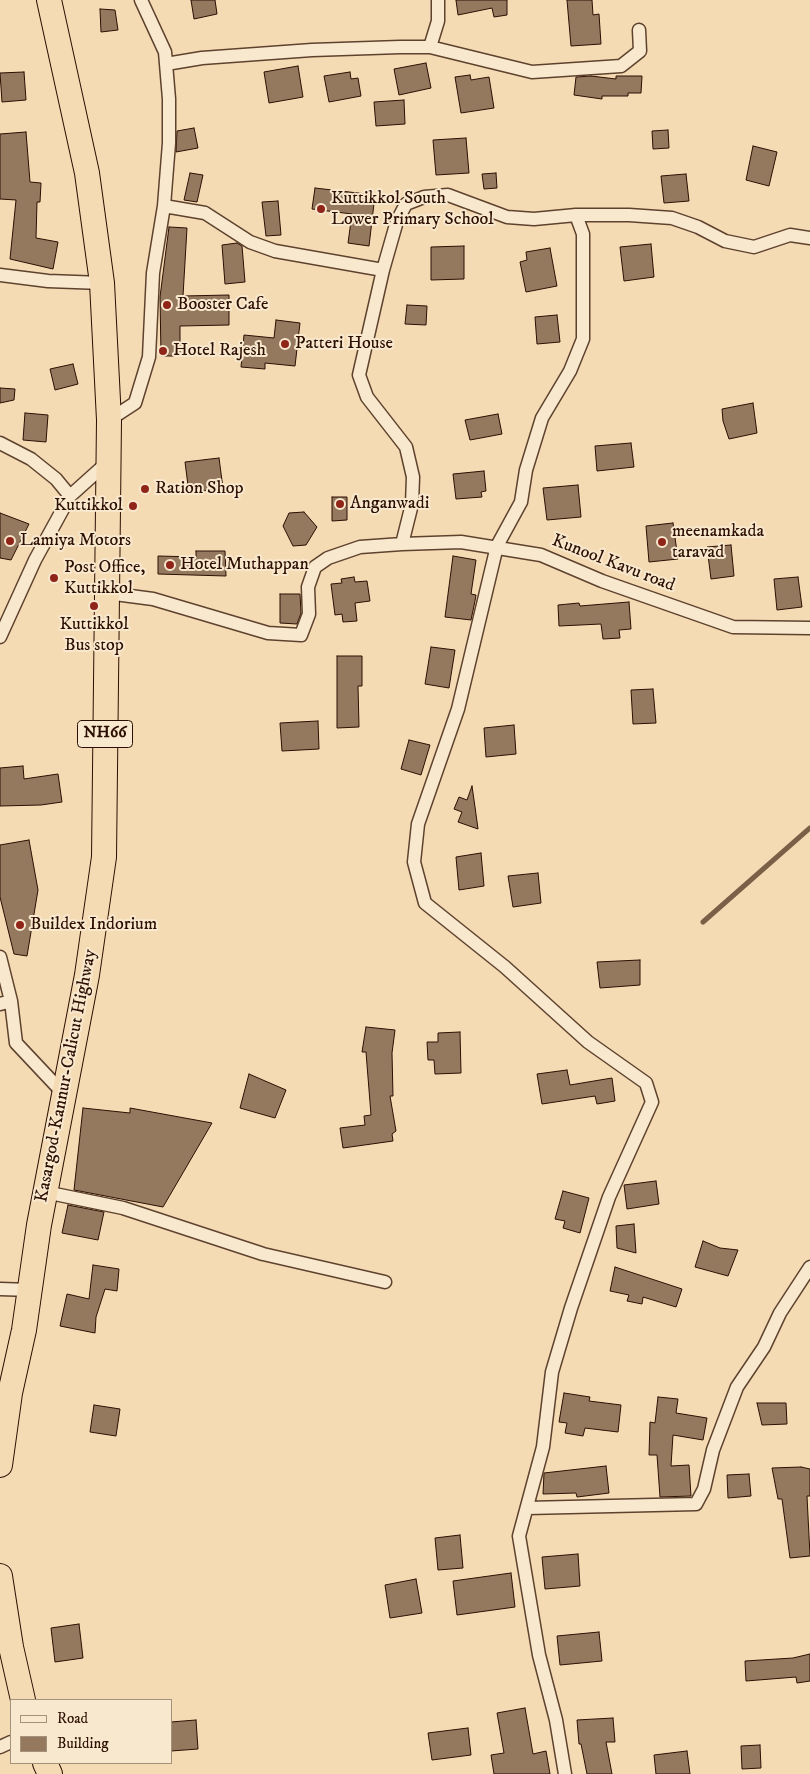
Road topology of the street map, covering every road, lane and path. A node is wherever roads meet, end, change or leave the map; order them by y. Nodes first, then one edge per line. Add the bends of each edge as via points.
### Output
1 (49, 0) edge
2 (142, 0) edge
3 (438, 0) edge
4 (639, 30) dead end
5 (430, 47) junction
6 (166, 64) junction
7 (164, 206) junction
8 (576, 215) junction
9 (810, 238) edge
10 (383, 270) junction
11 (0, 275) edge
12 (102, 283) junction
13 (110, 420) junction
14 (0, 443) edge
15 (109, 462) junction
16 (70, 496) junction
17 (402, 544) junction
18 (497, 546) junction
19 (107, 593) junction
20 (810, 628) edge
21 (0, 637) edge
22 (0, 957) edge
23 (5, 1002) edge
24 (64, 1094) junction
25 (45, 1192) junction
26 (810, 1268) edge
27 (386, 1282) dead end
28 (0, 1289) edge
29 (31, 1290) junction
30 (0, 1465) edge
31 (526, 1508) junction
32 (0, 1576) edge
33 (23, 1699) edge
34 (565, 1774) edge

1 - 12 highway, Kasargod-Kannur-Calicut Highway / NH66 via 87,173
2 - 6 street
3 - 5 street via 438,21
4 - 5 street via 640,51 621,66 532,72
5 - 6 street via 312,50 202,58
6 - 7 street via 169,143
7 - 10 street via 205,213 250,242 276,250
7 - 13 street via 153,273 149,357 136,403
8 - 9 street via 672,218 698,226 725,240 754,247 790,235
8 - 10 street via 534,219 507,217 448,195 424,197 406,204 397,221
8 - 18 street via 583,234 584,339 570,371 542,418 526,470 521,502
10 - 17 street via 358,375 367,397 406,447 413,477 412,504
11 - 12 street
12 - 13 highway, Kasargod-Kannur-Calicut Highway / NH66
13 - 15 highway, Kasargod-Kannur-Calicut Highway / NH66
14 - 16 street via 31,460 56,479
15 - 16 street
15 - 19 highway, Kasargod-Kannur-Calicut Highway / NH66
16 - 21 street via 35,560
17 - 18 street, Kunool Kavu road via 461,542
17 - 19 street, Kunool Kavu road via 360,547 328,558 315,567 308,587 310,614 301,635 268,633 153,598
18 - 20 street, Kunool Kavu road via 541,555 610,585 733,627
18 - 31 street via 458,709 418,824 416,871 425,903 588,1042 646,1083 652,1102 609,1197 571,1308 552,1372 543,1447
19 - 24 highway, Kasargod-Kannur-Calicut Highway / NH66 via 104,858 87,975
22 - 23 street
23 - 24 street via 16,1043
24 - 25 highway, Kasargod-Kannur-Calicut Highway / NH66
25 - 27 street via 122,1208 263,1254
25 - 29 highway, Kasargod-Kannur-Calicut Highway / NH66
26 - 31 street via 737,1387 704,1489 696,1504
28 - 29 street
29 - 30 highway, Kasargod-Kannur-Calicut Highway / NH66 via 10,1393
31 - 34 street via 519,1536 523,1571
32 - 33 highway

